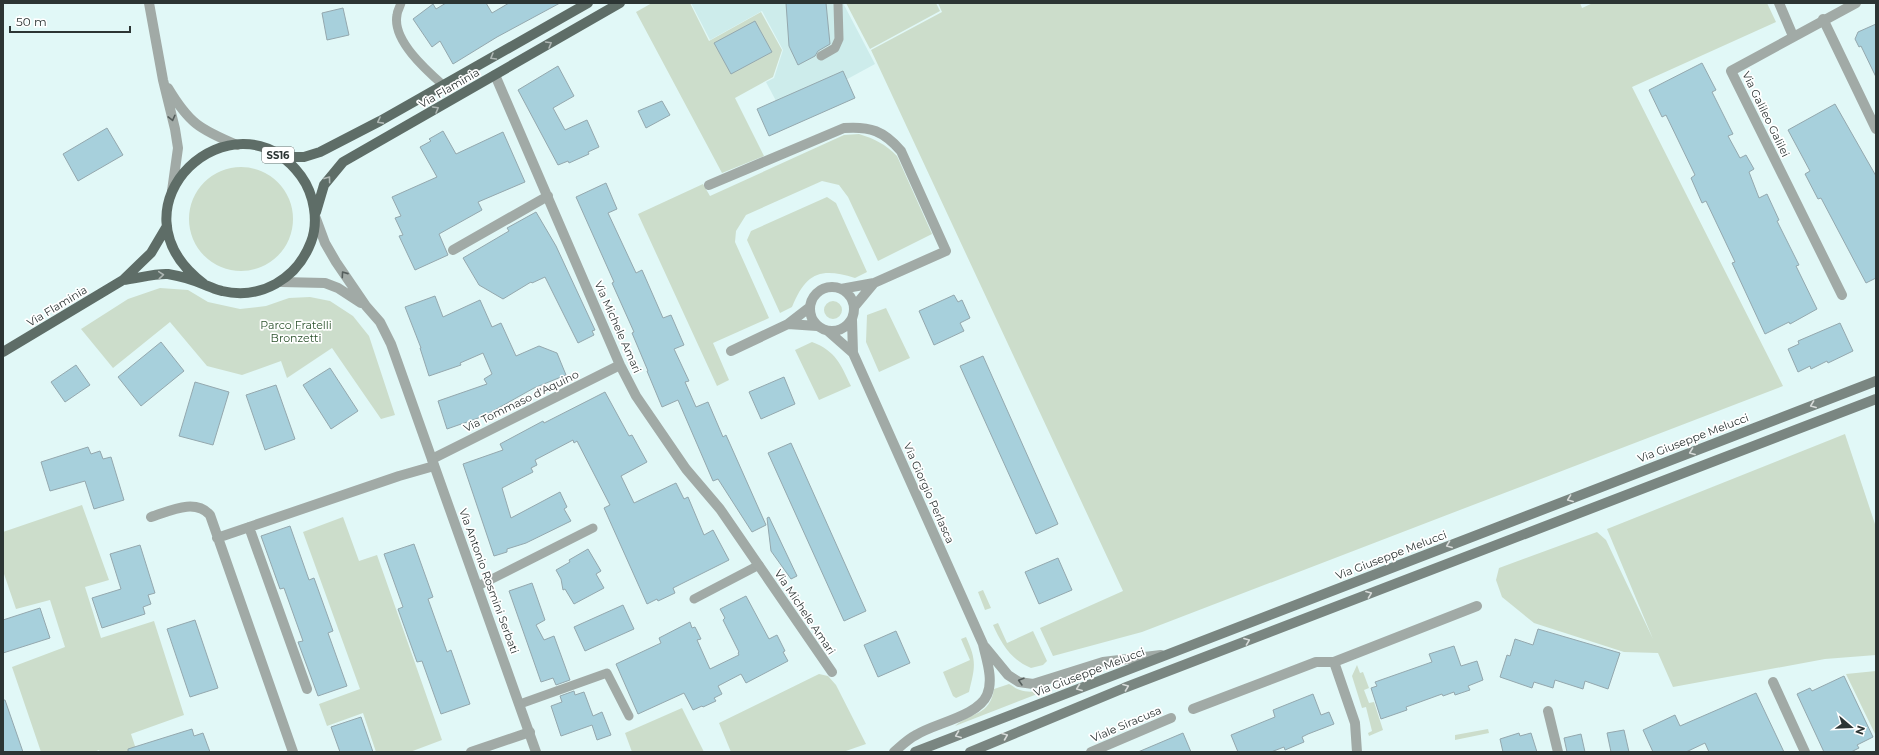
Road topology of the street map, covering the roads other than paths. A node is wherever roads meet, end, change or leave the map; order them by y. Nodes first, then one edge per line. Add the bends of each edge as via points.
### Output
1 (149, 3) edge
2 (401, 3) edge
3 (588, 3) edge
4 (620, 3) edge
5 (1779, 3) edge
6 (1856, 3) edge
7 (838, 4) edge
8 (1823, 20) junction
9 (1793, 36) junction
10 (821, 56) dead end
11 (495, 75) junction
12 (163, 80) junction
13 (443, 85) junction
14 (1876, 129) edge
15 (237, 145) junction
16 (282, 157) junction
17 (709, 186) dead end
18 (172, 191) junction
19 (548, 196) junction
20 (315, 216) junction
21 (167, 226) junction
22 (452, 250) dead end
23 (123, 280) junction
24 (281, 282) junction
25 (874, 283) junction
26 (204, 284) junction
27 (841, 289) junction
28 (1842, 295) dead end
29 (366, 306) junction
30 (810, 307) junction
31 (854, 307) junction
32 (852, 320) junction
33 (788, 324) junction
34 (817, 326) junction
35 (828, 331) junction
36 (731, 351) dead end
37 (3, 352) edge
38 (853, 353) junction
39 (620, 365) junction
40 (1876, 381) edge
41 (1876, 399) edge
42 (433, 462) junction
43 (151, 517) dead end
44 (249, 527) junction
45 (593, 528) dead end
46 (218, 538) junction
47 (759, 565) junction
48 (478, 586) junction
49 (694, 599) dead end
50 (1478, 606) dead end
51 (983, 644) junction
52 (1167, 654) junction
53 (1334, 662) junction
54 (832, 672) dead end
55 (1773, 682) dead end
56 (307, 689) dead end
57 (520, 704) junction
58 (1193, 709) dead end
59 (1548, 711) dead end
60 (629, 716) dead end
61 (1171, 718) dead end
62 (530, 732) junction
63 (293, 752) edge
64 (470, 752) edge
65 (536, 752) edge
66 (894, 752) edge
67 (915, 752) edge
68 (970, 752) edge
69 (1091, 752) edge
70 (1357, 752) edge
71 (1558, 752) edge
72 (1805, 752) edge

1 - 12 street
2 - 13 lane via 396,16 400,37 417,61
3 -> 13 main road, Via Flaminia / SS16
11 -> 4 main road, Via Flaminia / SS16
5 - 9 street
6 - 8 street, Via Galileo Galilei
7 - 10 lane via 839,39 835,48
8 - 9 street, Via Galileo Galilei
8 - 14 street
9 - 28 street, Via Galileo Galilei via 1731,71
11 - 19 street, Via Michele Amari
20 -> 11 main road, Via Flaminia / SS16 via 324,185 343,162
12 - 15 street via 188,118 198,126
12 -> 18 street via 178,148
13 -> 16 main road, Via Flaminia / SS16 via 320,152 304,157
15 - 16 main road, SS16 via 261,148
15 - 18 main road, SS16 via 218,148 188,166
16 - 20 main road, SS16 via 295,168 305,182 312,197
17 - 25 street, Via Giorgio Perlasca via 844,128 861,126 878,132 901,151 946,251
18 - 21 main road, SS16 via 167,208
19 - 22 street
19 - 39 street, Via Michele Amari
20 - 24 main road, SS16 via 313,236 306,254 296,269
29 -> 20 street, Via Antonio Rosmini Serbati via 324,243
21 - 23 main road, Via Flaminia / SS16 via 151,254
21 - 26 main road, SS16 via 177,258
23 -> 26 main road, Via Flaminia / SS16 via 166,274
23 - 37 main road, Via Flaminia / SS16
24 - 26 main road, SS16 via 266,289 238,294
24 - 29 street, Via Antonio Rosmini Serbati via 325,283
25 - 27 street, Via Giorgio Perlasca
25 - 31 street
27 - 30 street, Via Giorgio Perlasca via 830,287 822,290 812,300
27 - 31 street via 850,295
29 - 42 street, Via Antonio Rosmini Serbati via 380,322 390,344
30 - 33 street, Via Giorgio Perlasca
30 - 34 street
31 - 32 street, Via Giorgio Perlasca
32 - 35 street via 839,331
32 - 38 street, Via Giorgio Perlasca
33 - 34 street, Via Giorgio Perlasca
33 - 36 street, Via Giorgio Perlasca
34 - 35 street, Via Giorgio Perlasca
35 - 38 street, Via Giorgio Perlasca
38 - 51 street, Via Giorgio Perlasca
39 - 42 street, Via Tommaso d'Aquino
39 - 47 street, Via Michele Amari via 636,396 686,469 720,509
40 -> 52 main road, Via Giuseppe Melucci
68 -> 41 main road via 1132,685
42 - 44 street via 400,476
42 - 48 street, Via Antonio Rosmini Serbati
43 - 46 street via 188,506 197,506 210,516
44 - 46 street
44 - 56 street
45 - 48 lane
46 - 63 street
47 - 49 lane, Via Michele Amari
47 - 54 street, Via Michele Amari
48 - 57 street, Via Antonio Rosmini Serbati
50 - 53 street
52 -> 51 street, Via Giorgio Perlasca via 1103,662 1033,684 1018,682 1008,675
51 - 66 street, Via Giorgio Perlasca via 990,683 987,695 979,706 916,734
52 -> 67 main road, Via Giuseppe Melucci
53 - 58 street via 1316,662
53 - 70 street via 1354,723
55 - 72 street
57 - 60 lane via 607,673
57 - 62 street, Via Antonio Rosmini Serbati
59 - 71 street
61 - 69 street, Viale Siracusa
62 - 64 street
62 - 65 street, Via Antonio Rosmini Serbati

